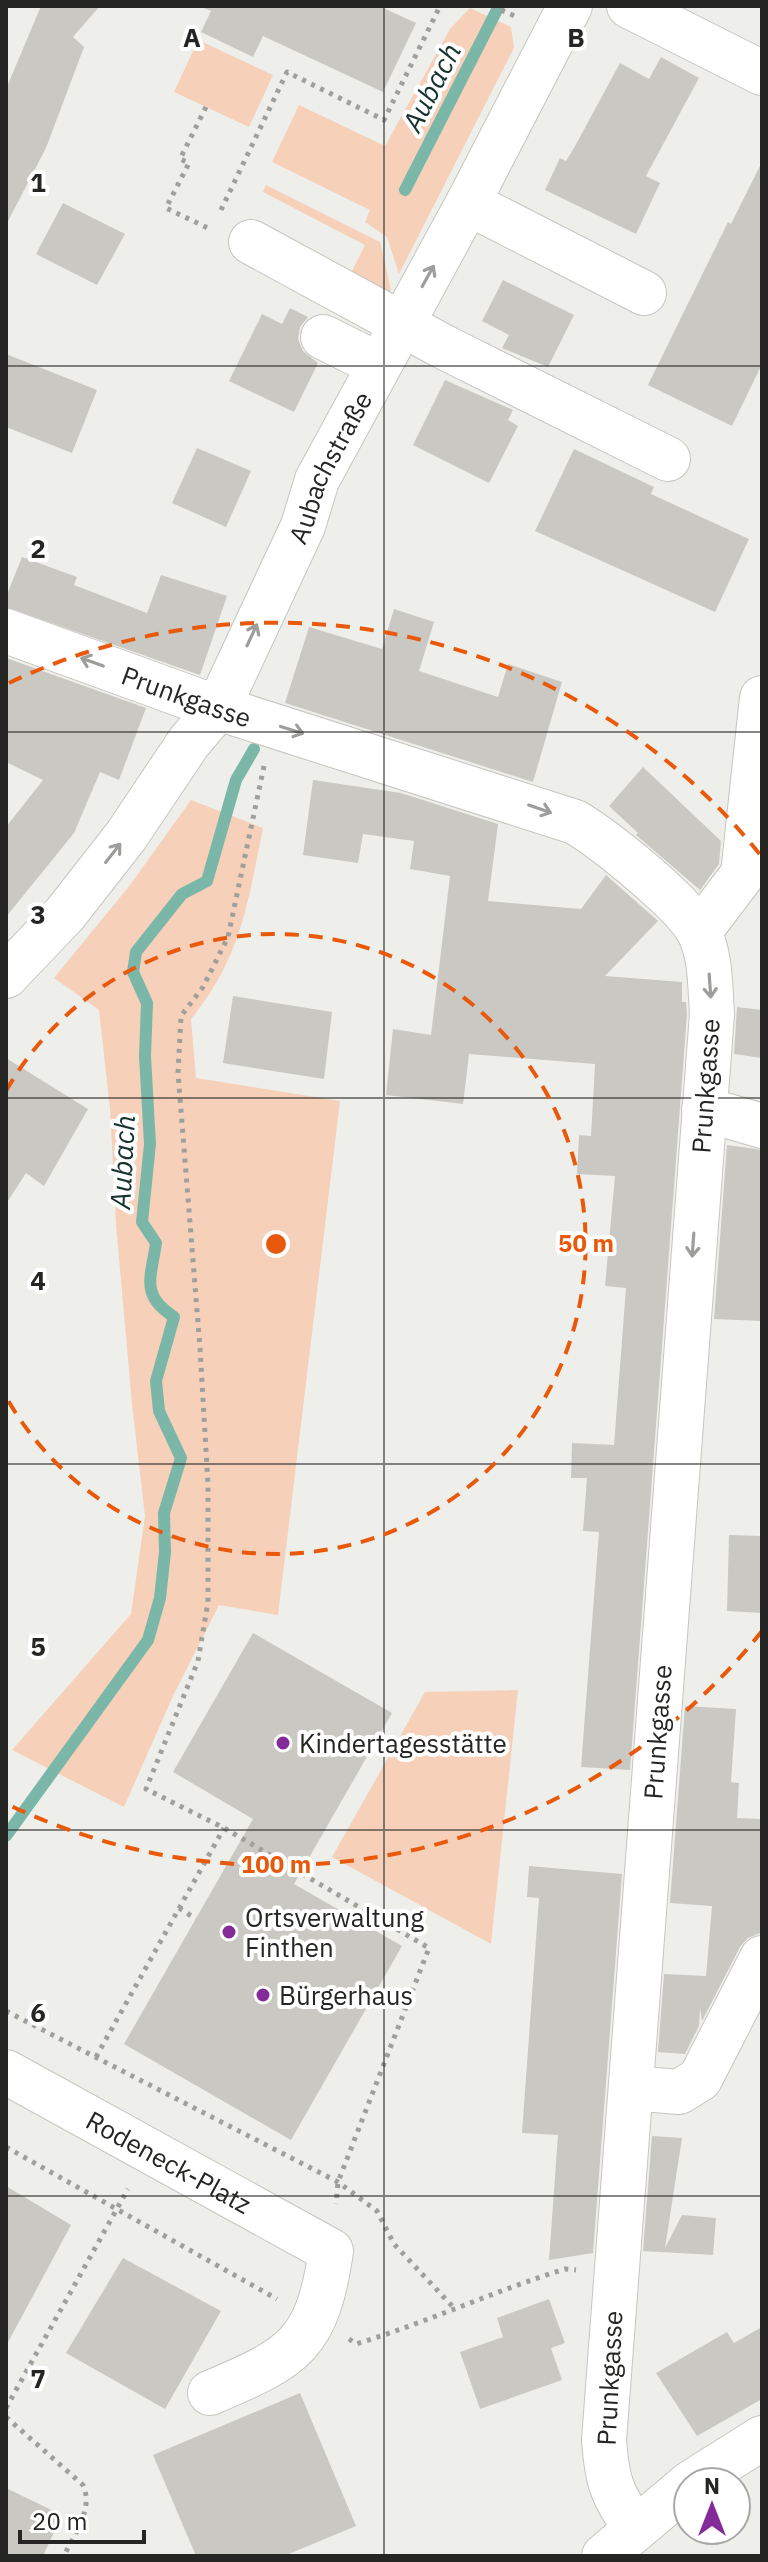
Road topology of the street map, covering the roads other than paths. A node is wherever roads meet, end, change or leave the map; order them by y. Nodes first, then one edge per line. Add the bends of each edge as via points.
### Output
1 (570, 6) edge
2 (629, 6) edge
3 (762, 73) edge
4 (468, 203) junction
5 (251, 242) dead end
6 (644, 293) dead end
7 (402, 324) junction
8 (323, 337) dead end
9 (379, 365) junction
10 (668, 459) dead end
11 (6, 631) edge
12 (762, 698) edge
13 (218, 708) junction
14 (757, 788) edge
15 (699, 932) junction
16 (6, 976) edge
17 (704, 1109) junction
18 (762, 1126) edge
19 (762, 1958) edge
20 (6, 2072) edge
21 (631, 2088) junction
22 (210, 2393) dead end
23 (762, 2438) edge
24 (718, 2466) edge
25 (672, 2498) edge
26 (619, 2541) edge

1 - 4 street, Aubachstraße
2 - 3 street
4 - 6 street
7 -> 4 street, Aubachstraße
5 - 7 street
7 - 9 street, Aubachstraße
7 - 10 street
8 - 9 street
13 -> 9 street, Aubachstraße via 303,526 317,480
13 -> 11 street, Prunkgasse
12 - 14 street
13 -> 15 street, Prunkgasse via 575,822 609,842
16 -> 13 street, Aubachstraße via 65,914
14 - 15 street via 743,874
15 -> 17 street, Prunkgasse via 708,963 712,1014
17 - 18 street
17 -> 21 street, Prunkgasse
19 - 21 street via 700,2079 679,2092
20 - 22 street, Rodeneck-Platz via 331,2251 324,2299 295,2348 267,2368
21 - 26 street, Prunkgasse via 604,2440
23 - 24 street
25 - 26 street

